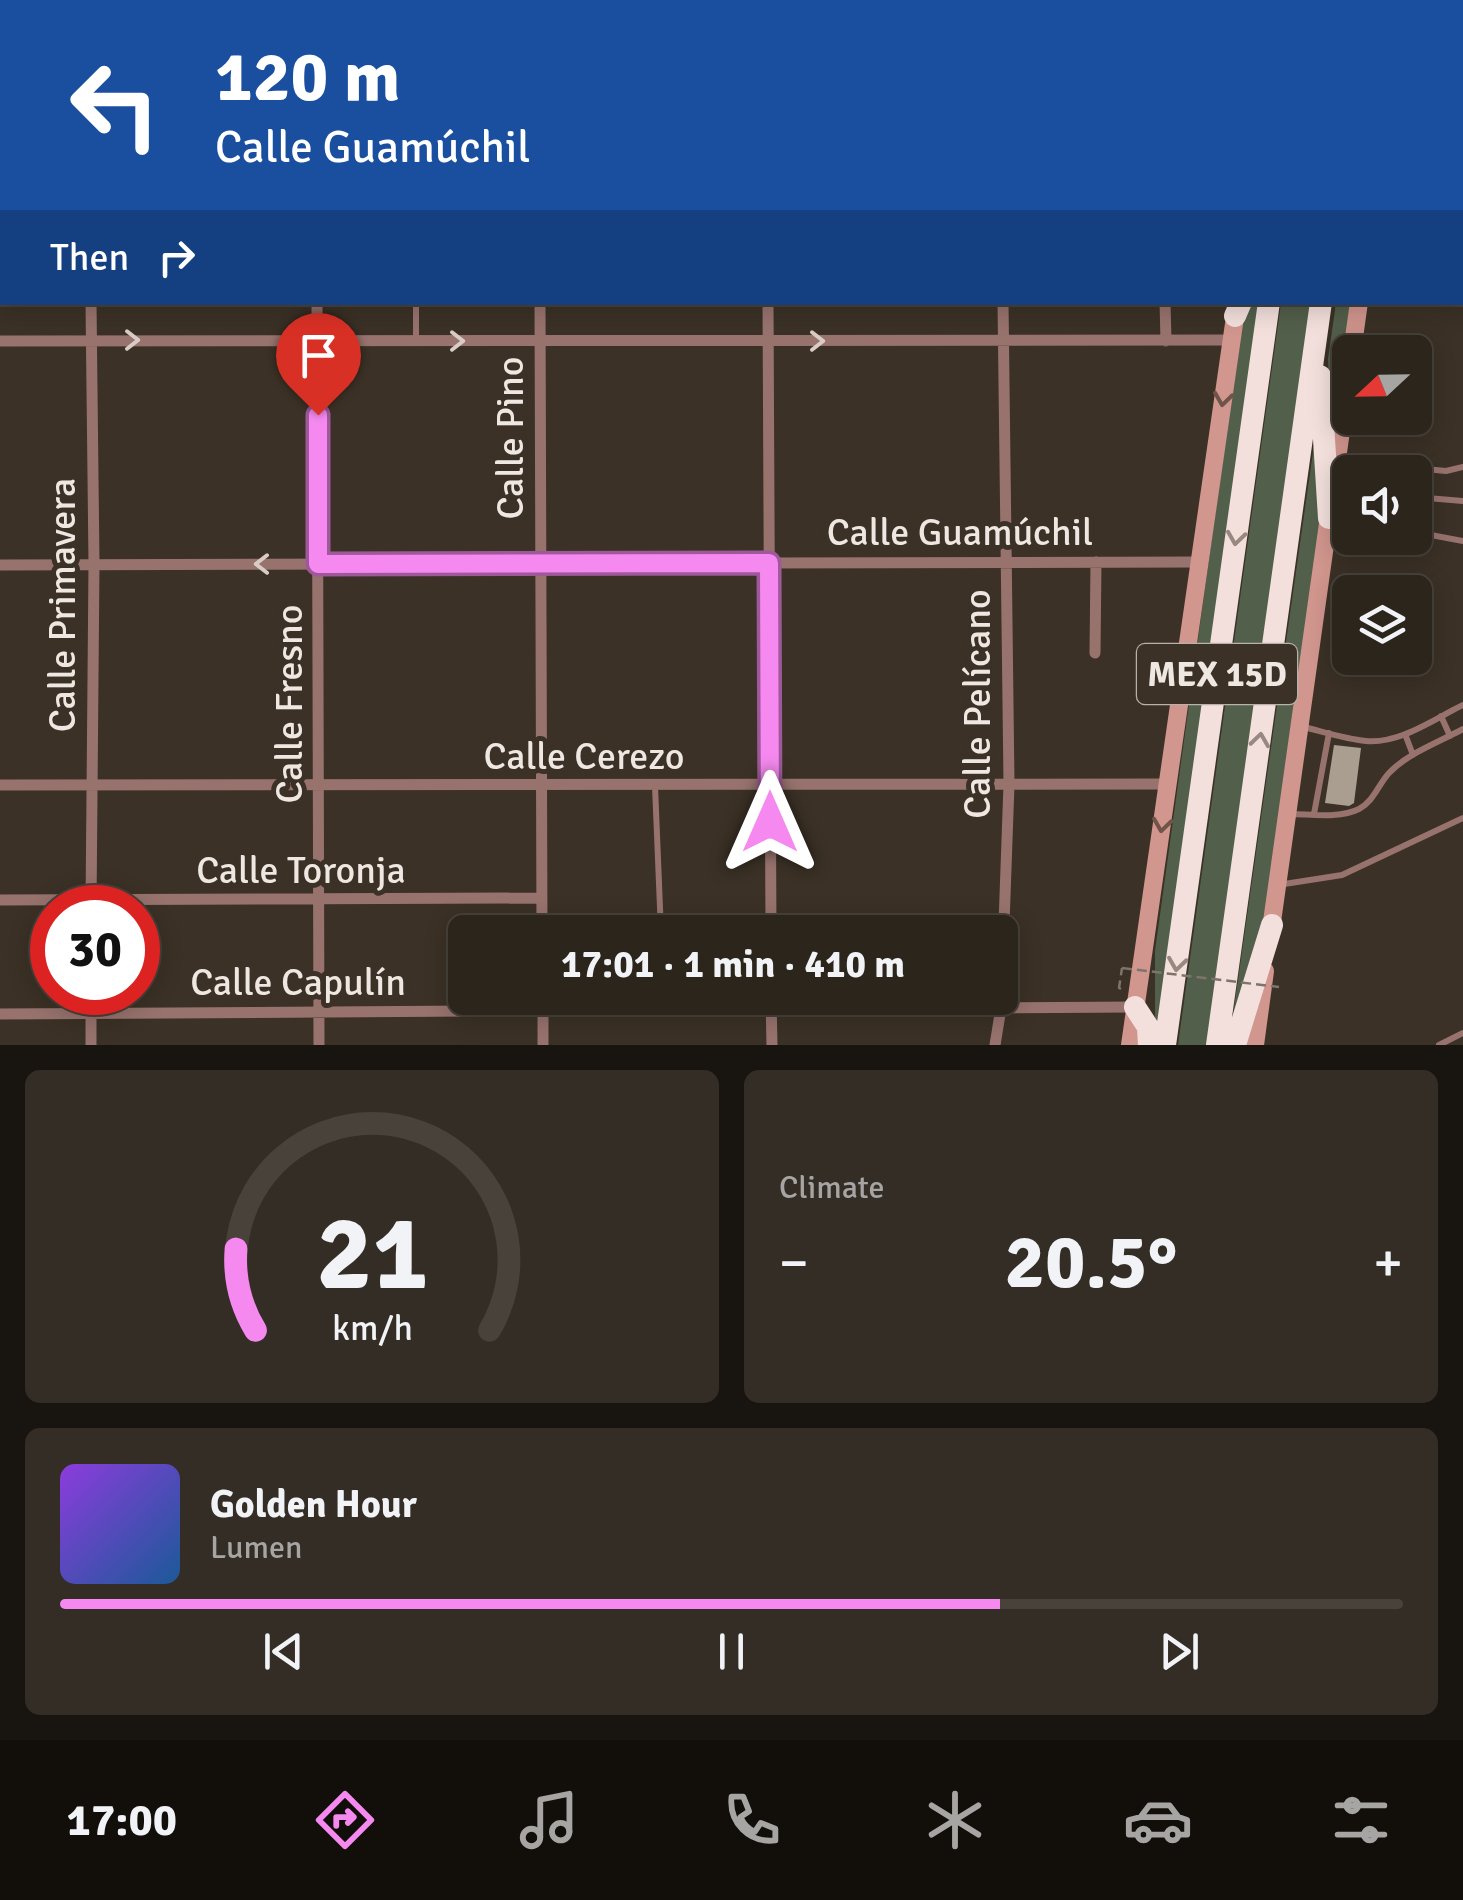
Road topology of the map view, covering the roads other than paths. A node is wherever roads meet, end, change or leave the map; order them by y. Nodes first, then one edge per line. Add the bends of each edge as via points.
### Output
1 (91, 305) edge
2 (317, 305) edge
3 (416, 305) edge
4 (540, 305) edge
5 (768, 305) edge
6 (1004, 305) edge
7 (1166, 305) edge
8 (1269, 305) edge
9 (1321, 305) edge
10 (1359, 305) edge
11 (1238, 307) edge
12 (1318, 327) junction
13 (1354, 335) edge
14 (91, 340) junction
15 (1003, 340) junction
16 (1232, 340) junction
17 (0, 341) edge
18 (318, 341) junction
19 (416, 341) junction
20 (768, 341) junction
21 (1166, 341) junction
22 (540, 342) junction
23 (1333, 455) edge
24 (1463, 467) edge
25 (1432, 469) edge
26 (1432, 498) edge
27 (1463, 501) edge
28 (1432, 535) edge
29 (1463, 541) edge
30 (1333, 555) edge
31 (1007, 562) junction
32 (1096, 562) junction
33 (1200, 562) junction
34 (769, 563) junction
35 (94, 564) junction
36 (318, 564) junction
37 (0, 565) edge
38 (540, 565) junction
39 (1094, 654) dead end
40 (1463, 705) edge
41 (1442, 716) junction
42 (1300, 726) junction
43 (1463, 730) edge
44 (1329, 733) junction
45 (1405, 734) junction
46 (1450, 736) junction
47 (1413, 755) junction
48 (319, 784) junction
49 (770, 784) junction
50 (1008, 784) junction
51 (1168, 784) junction
52 (0, 785) edge
53 (92, 785) junction
54 (541, 786) junction
55 (654, 786) junction
56 (1288, 814) junction
57 (1314, 814) junction
58 (1460, 822) edge
59 (91, 885) edge
60 (1277, 886) junction
61 (542, 898) junction
62 (0, 900) edge
63 (30, 901) edge
64 (320, 901) junction
65 (160, 903) edge
66 (542, 915) edge
67 (660, 915) edge
68 (771, 915) edge
69 (1003, 915) edge
70 (1272, 925) junction
71 (1018, 1008) edge
72 (1135, 1008) junction
73 (319, 1012) junction
74 (448, 1012) edge
75 (160, 1013) edge
76 (0, 1014) edge
77 (30, 1014) edge
78 (91, 1015) edge
79 (543, 1015) edge
80 (772, 1015) edge
81 (999, 1015) edge
82 (1463, 1033) edge
83 (91, 1045) edge
84 (319, 1045) edge
85 (544, 1045) edge
86 (772, 1045) edge
87 (995, 1045) edge
88 (1130, 1045) edge
89 (1149, 1045) edge
90 (1165, 1045) edge
91 (1217, 1045) edge
92 (1235, 1045) edge
93 (1255, 1045) edge
94 (1439, 1045) edge

1 - 14 street, Calle Primavera
2 - 18 street, Calle Fresno
3 - 19 lane
4 - 22 street, Calle Pino
5 - 20 street
6 - 15 street, Calle Pelícano
7 - 21 street
8 -> 90 highway, MEX 15D
9 - 12 highway, MEX 15D
10 - 13 main road
11 - 16 main road
12 - 23 highway
91 -> 12 highway, MEX 15D
14 - 17 street
14 -> 18 street
14 - 35 street, Calle Primavera
20 -> 15 street
15 - 21 street
15 - 31 street, Calle Pelícano
16 - 21 street
16 -> 33 main road
18 - 19 street
18 - 36 street, Calle Fresno
19 -> 22 street
20 - 22 street
20 - 34 street
22 - 38 street, Calle Pino
24 - 25 lane
26 - 27 lane
28 - 29 lane
30 - 42 main road
31 - 32 street, Calle Guamúchil
31 - 34 street, Calle Guamúchil
31 - 50 street, Calle Pelícano
32 - 33 street, Calle Guamúchil
32 - 39 street
33 - 51 main road
34 - 38 street, Calle Guamúchil
34 - 49 street
36 -> 35 street, Calle Guamúchil
35 - 37 street, Calle Guamúchil
35 - 53 street, Calle Primavera
36 - 38 street, Calle Guamúchil
36 - 48 street, Calle Fresno
38 - 54 street, Calle Pino
40 - 41 lane
41 - 45 lane
41 - 46 lane
42 - 44 lane
42 - 56 main road
43 - 46 lane
44 - 45 lane via 1367,741
44 - 57 lane
45 - 47 lane
46 - 47 lane
47 - 57 lane via 1358,809
48 - 53 street, Calle Cerezo
48 - 54 street, Calle Cerezo
48 - 64 street, Calle Fresno
49 - 50 street, Calle Cerezo
49 - 55 street, Calle Cerezo
49 - 68 street
50 - 51 street, Calle Cerezo
50 - 69 street, Calle Pelícano
51 -> 72 main road
52 - 53 street, Calle Cerezo
53 - 59 street, Calle Primavera
54 - 55 street, Calle Cerezo
54 - 61 street, Calle Pino
55 - 67 lane
56 - 57 lane
56 - 60 main road
58 - 60 lane via 1342,875
60 - 70 main road
61 - 64 street, Calle Toronja
61 - 66 street, Calle Pino
62 - 63 street, Calle Toronja
64 - 65 street, Calle Toronja
64 - 73 street, Calle Fresno
70 - 92 highway
70 - 93 main road
71 - 72 street, Calle Capulín
72 - 88 main road
72 - 89 highway via 1148,1027
73 - 74 street, Calle Capulín
73 - 75 street, Calle Capulín
73 - 84 street, Calle Fresno
76 - 77 street, Calle Capulín
78 - 83 street
79 - 85 street
80 - 86 street
81 - 87 street, Calle Pelícano
82 - 94 lane

